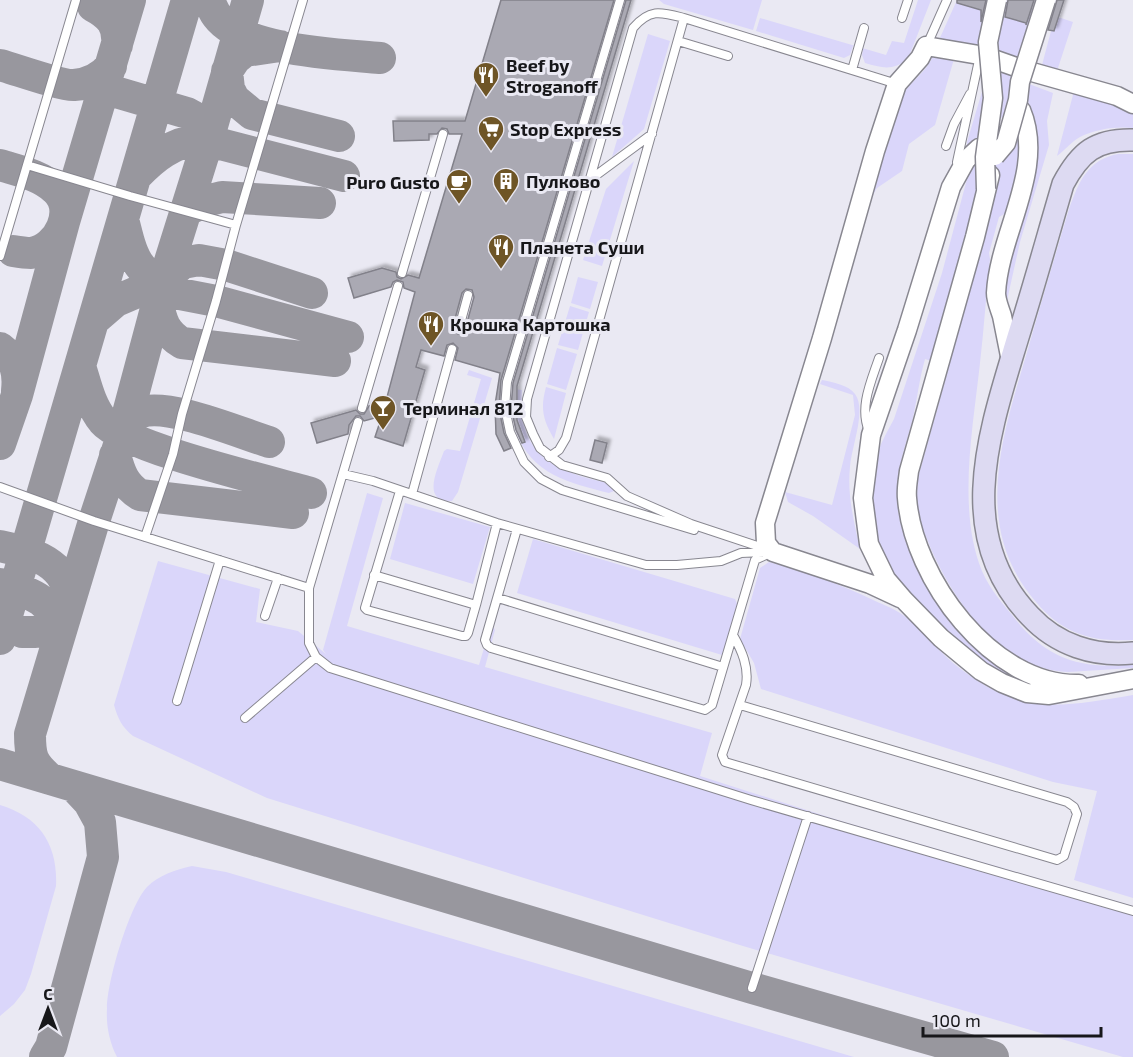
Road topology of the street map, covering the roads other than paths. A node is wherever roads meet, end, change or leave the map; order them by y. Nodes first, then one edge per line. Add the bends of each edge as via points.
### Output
1 (76, 0) edge
2 (303, 0) edge
3 (620, 0) edge
4 (908, 0) edge
5 (947, 0) edge
6 (997, 0) edge
7 (1046, 0) edge
8 (684, 18) junction
9 (902, 18) dead end
10 (864, 28) dead end
11 (678, 41) junction
12 (926, 46) junction
13 (728, 56) dead end
14 (985, 59) junction
15 (852, 70) junction
16 (897, 84) junction
17 (975, 85) junction
18 (1021, 85) junction
19 (1133, 104) edge
20 (443, 134) dead end
21 (652, 134) junction
22 (1133, 140) edge
23 (946, 146) dead end
24 (987, 152) junction
25 (27, 165) junction
26 (591, 179) junction
27 (951, 187) junction
28 (986, 189) junction
29 (236, 225) junction
30 (0, 256) edge
31 (402, 273) dead end
32 (398, 286) dead end
33 (468, 295) dead end
34 (459, 328) dead end
35 (453, 349) dead end
36 (879, 358) dead end
37 (1011, 361) junction
38 (362, 408) dead end
39 (358, 422) dead end
40 (871, 435) junction
41 (549, 457) junction
42 (343, 474) junction
43 (0, 487) edge
44 (400, 491) junction
45 (412, 494) junction
46 (497, 523) junction
47 (517, 529) junction
48 (145, 537) junction
49 (773, 552) junction
50 (220, 560) junction
51 (374, 575) junction
52 (278, 578) junction
53 (309, 588) junction
54 (498, 598) junction
55 (904, 600) junction
56 (476, 605) junction
57 (265, 616) dead end
58 (733, 635) junction
59 (1133, 653) edge
60 (316, 657) junction
61 (723, 667) junction
62 (1133, 680) edge
63 (1114, 682) junction
64 (177, 701) dead end
65 (740, 705) junction
66 (245, 718) dead end
67 (808, 816) junction
68 (1133, 911) edge
69 (752, 988) dead end

1 - 25 lane
2 - 29 lane
3 - 49 lane via 507,382 505,408 510,432 524,462 562,490
4 - 9 lane
5 - 12 lane
6 - 28 street, bridge via 988,42 993,98 985,157
7 - 18 street, bridge
8 - 11 lane
8 - 15 lane
8 - 26 lane via 651,13 633,28
10 - 15 lane
11 - 13 lane
11 - 21 lane
12 - 14 street
12 - 16 street
14 - 17 lane
14 - 18 street
15 - 16 lane
16 - 49 street via 765,523 766,543
17 - 23 lane
17 - 27 lane
18 - 19 street via 1117,96
18 - 24 street, bridge via 1006,143
18 - 37 street via 1030,148 1006,239 996,296
20 - 31 lane
21 - 26 lane
21 - 41 lane via 566,438
22 - 37 main road via 1093,147 1078,159 1063,184
24 - 27 street via 966,160
24 - 28 street, bridge
25 - 29 lane
25 - 30 lane
26 - 41 lane via 527,399 526,417 540,448
27 - 40 street
28 - 63 street via 909,471 911,523 949,606 997,656 1020,670 1061,684
29 - 48 lane via 173,454
32 - 38 lane
33 - 34 lane
35 - 45 lane
36 - 40 lane via 864,411 864,422
37 - 59 main road via 988,445 984,475 985,526 996,562 1023,609 1048,633 1090,651
39 - 42 lane
40 - 55 street via 864,519 869,544 886,579
41 - 49 lane via 562,465 607,478 627,496 691,524
42 - 44 lane
42 - 53 lane
43 - 48 lane
44 - 45 lane
44 - 51 lane
45 - 46 lane
46 - 47 lane
46 - 56 lane
47 - 49 lane via 646,564 722,561 741,553
47 - 54 lane
48 - 50 lane
49 - 55 street via 870,584
49 - 58 lane via 755,560
50 - 52 lane
50 - 64 lane
51 - 56 lane
51 - 56 lane via 367,610 466,636
52 - 53 lane
52 - 57 lane
53 - 60 lane via 309,643
54 - 61 lane
54 - 61 lane via 485,640 491,648 705,710 712,705
55 - 63 street via 981,671 1027,693 1049,695
58 - 61 lane
58 - 65 lane via 748,676
60 - 66 lane
60 - 67 lane via 330,668
62 - 63 street
65 - 65 lane via 722,755 725,762 1057,860 1064,856 1077,814 1067,802
67 - 68 lane
67 - 69 lane

